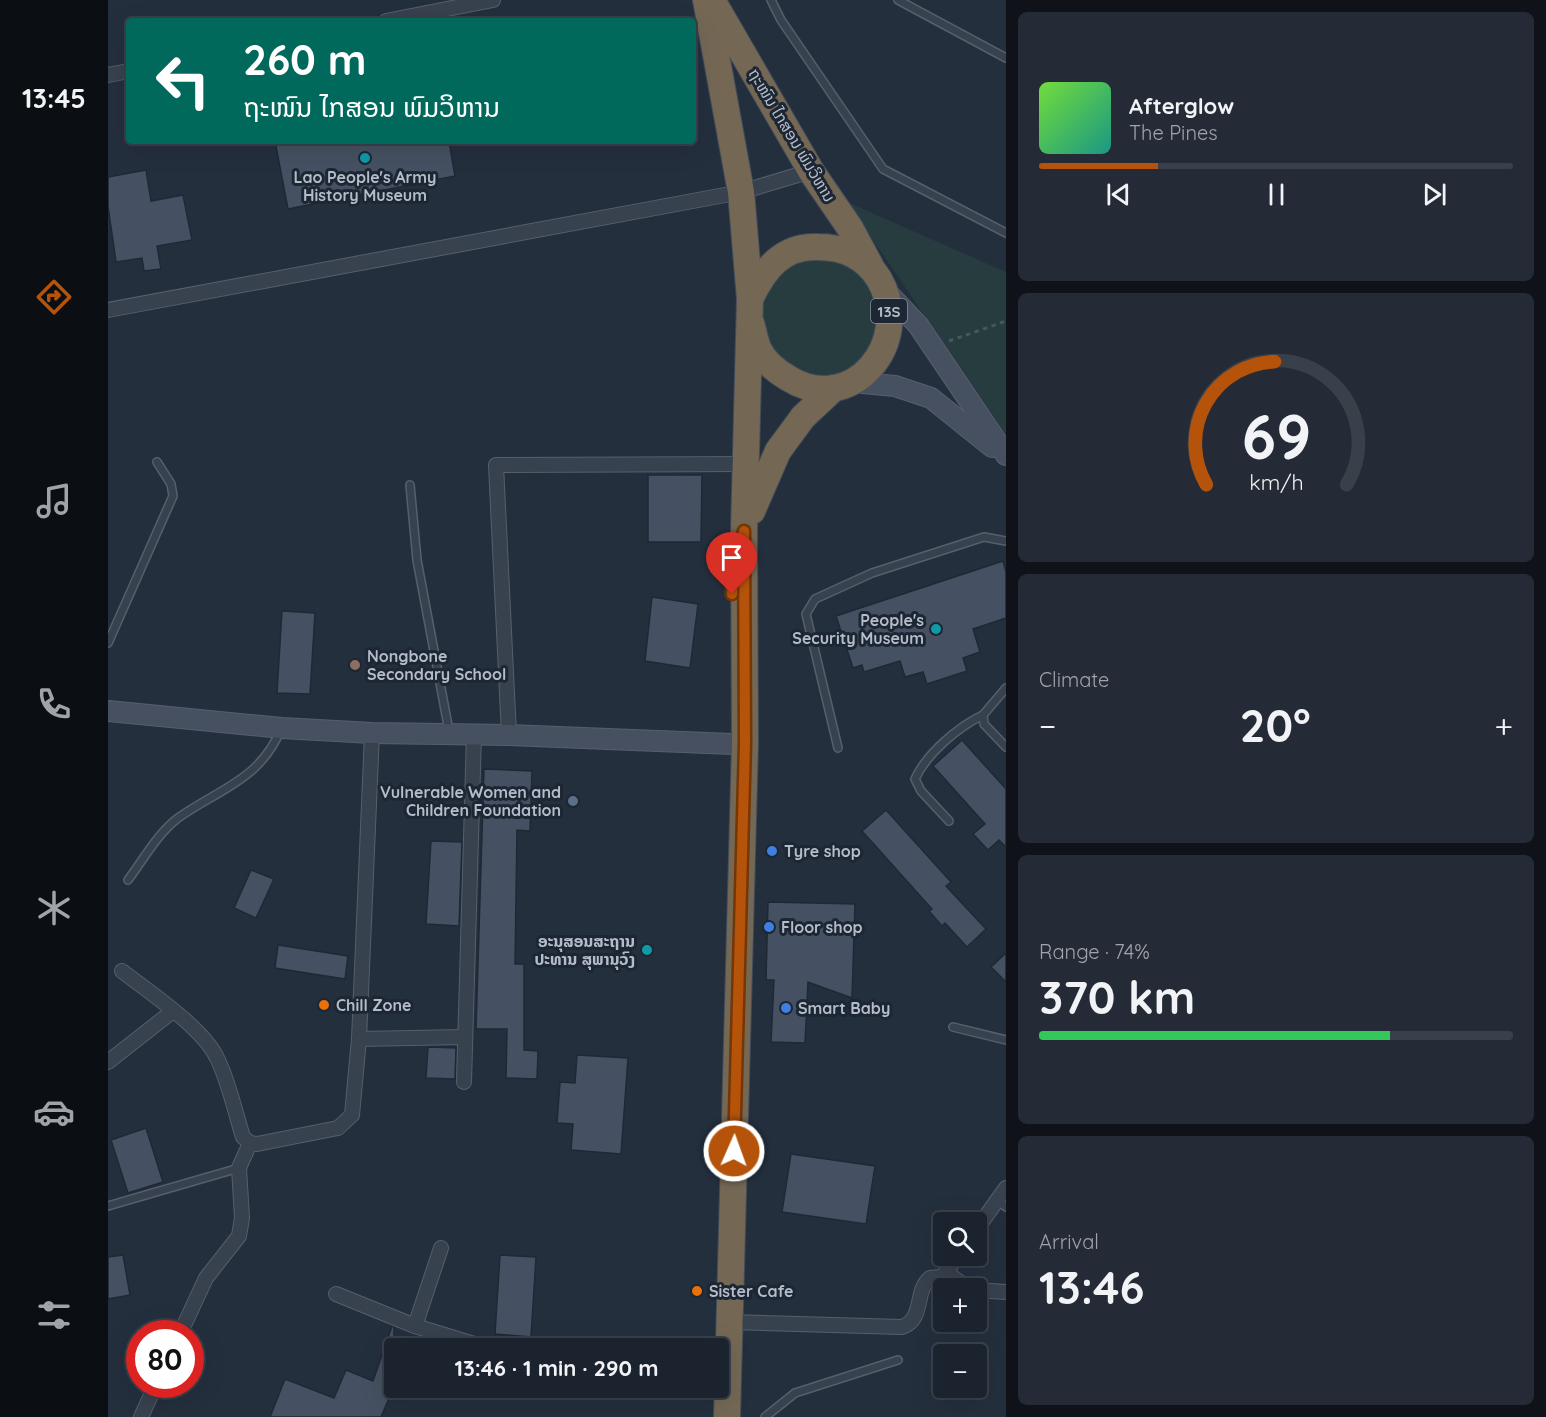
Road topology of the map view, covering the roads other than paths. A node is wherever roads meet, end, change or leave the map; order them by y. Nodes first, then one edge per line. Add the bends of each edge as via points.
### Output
1 (493, 0) edge
2 (706, 0) edge
3 (712, 0) edge
4 (771, 0) edge
5 (898, 0) edge
6 (401, 18) edge
7 (1006, 58) edge
8 (126, 72) edge
9 (108, 75) edge
10 (811, 171) junction
11 (741, 192) junction
12 (1006, 233) edge
13 (879, 280) junction
14 (108, 310) edge
15 (751, 311) junction
16 (843, 385) junction
17 (1006, 457) edge
18 (157, 462) dead end
19 (748, 464) junction
20 (410, 485) dead end
21 (744, 531) junction
22 (1006, 541) edge
23 (108, 643) edge
24 (1006, 688) edge
25 (108, 711) edge
26 (983, 715) junction
27 (282, 728) junction
28 (372, 733) junction
29 (449, 734) junction
30 (474, 734) junction
31 (509, 735) junction
32 (732, 744) junction
33 (1006, 747) edge
34 (838, 748) dead end
35 (949, 821) dead end
36 (128, 880) dead end
37 (122, 971) dead end
38 (173, 1011) junction
39 (953, 1027) dead end
40 (464, 1037) junction
41 (359, 1040) junction
42 (1006, 1040) edge
43 (108, 1062) edge
44 (464, 1082) dead end
45 (250, 1143) junction
46 (239, 1168) junction
47 (1006, 1188) edge
48 (1002, 1204) edge
49 (108, 1206) edge
50 (987, 1219) edge
51 (441, 1248) dead end
52 (950, 1266) edge
53 (943, 1276) junction
54 (957, 1278) edge
55 (987, 1291) edge
56 (1006, 1292) edge
57 (336, 1294) dead end
58 (186, 1320) edge
59 (729, 1322) junction
60 (415, 1326) junction
61 (454, 1338) edge
62 (715, 1338) edge
63 (898, 1360) dead end
64 (150, 1398) edge
65 (714, 1398) edge
66 (141, 1417) edge
67 (714, 1417) edge
68 (727, 1417) edge
69 (765, 1417) edge

1 - 6 street
2 - 11 highway, 13S
3 - 10 highway, ຖະໜົນ ໄກສອນ ພົມວິຫານ / 13S
4 - 12 lane via 883,169
5 - 7 lane
8 - 9 street
10 - 11 street
10 - 13 highway, ຖະໜົນ ໄກສອນ ພົມວິຫານ / 13S
11 - 14 street
11 - 15 highway, 13S
13 - 15 highway, 13S via 858,257 838,247 808,246 782,256 762,274
13 - 16 highway, 13S via 891,324 888,342 875,364
13 - 17 street via 918,325
15 - 16 highway, 13S via 759,350 774,370 803,388
15 - 19 highway, 13S
16 - 17 street via 895,386 931,398
16 - 21 highway, 13S via 803,417 777,451
18 - 23 lane via 173,495
19 - 21 highway, 13S
19 - 31 street via 496,465
20 - 29 lane via 417,560
21 - 32 highway, 13S via 733,573
21 - 59 highway, 13S via 745,743
22 - 34 lane via 984,537 872,573 815,599 806,614
24 - 26 lane
25 - 27 street
26 - 33 lane via 984,724
26 - 35 lane via 955,733 920,767 915,778 921,791
27 - 28 street
27 - 36 lane via 273,748 241,782 178,819
28 - 29 street
28 - 41 street
29 - 30 street
30 - 31 street
30 - 40 street
31 - 32 street
32 - 62 highway, 13S
37 - 38 street
38 - 43 street
38 - 45 street via 210,1046 218,1059 243,1137
39 - 42 lane
40 - 41 street
40 - 44 street
41 - 45 street via 352,1115 347,1123 338,1128
45 - 46 street
46 - 49 lane
46 - 58 street via 239,1236 206,1278
47 - 48 street
48 - 50 street
51 - 60 street
52 - 53 street
53 - 54 street
53 - 59 street via 927,1280 916,1316 902,1327
55 - 56 street
57 - 60 street
59 - 68 highway, 13S
60 - 61 street
63 - 69 lane via 795,1393
64 - 66 street
65 - 67 highway

